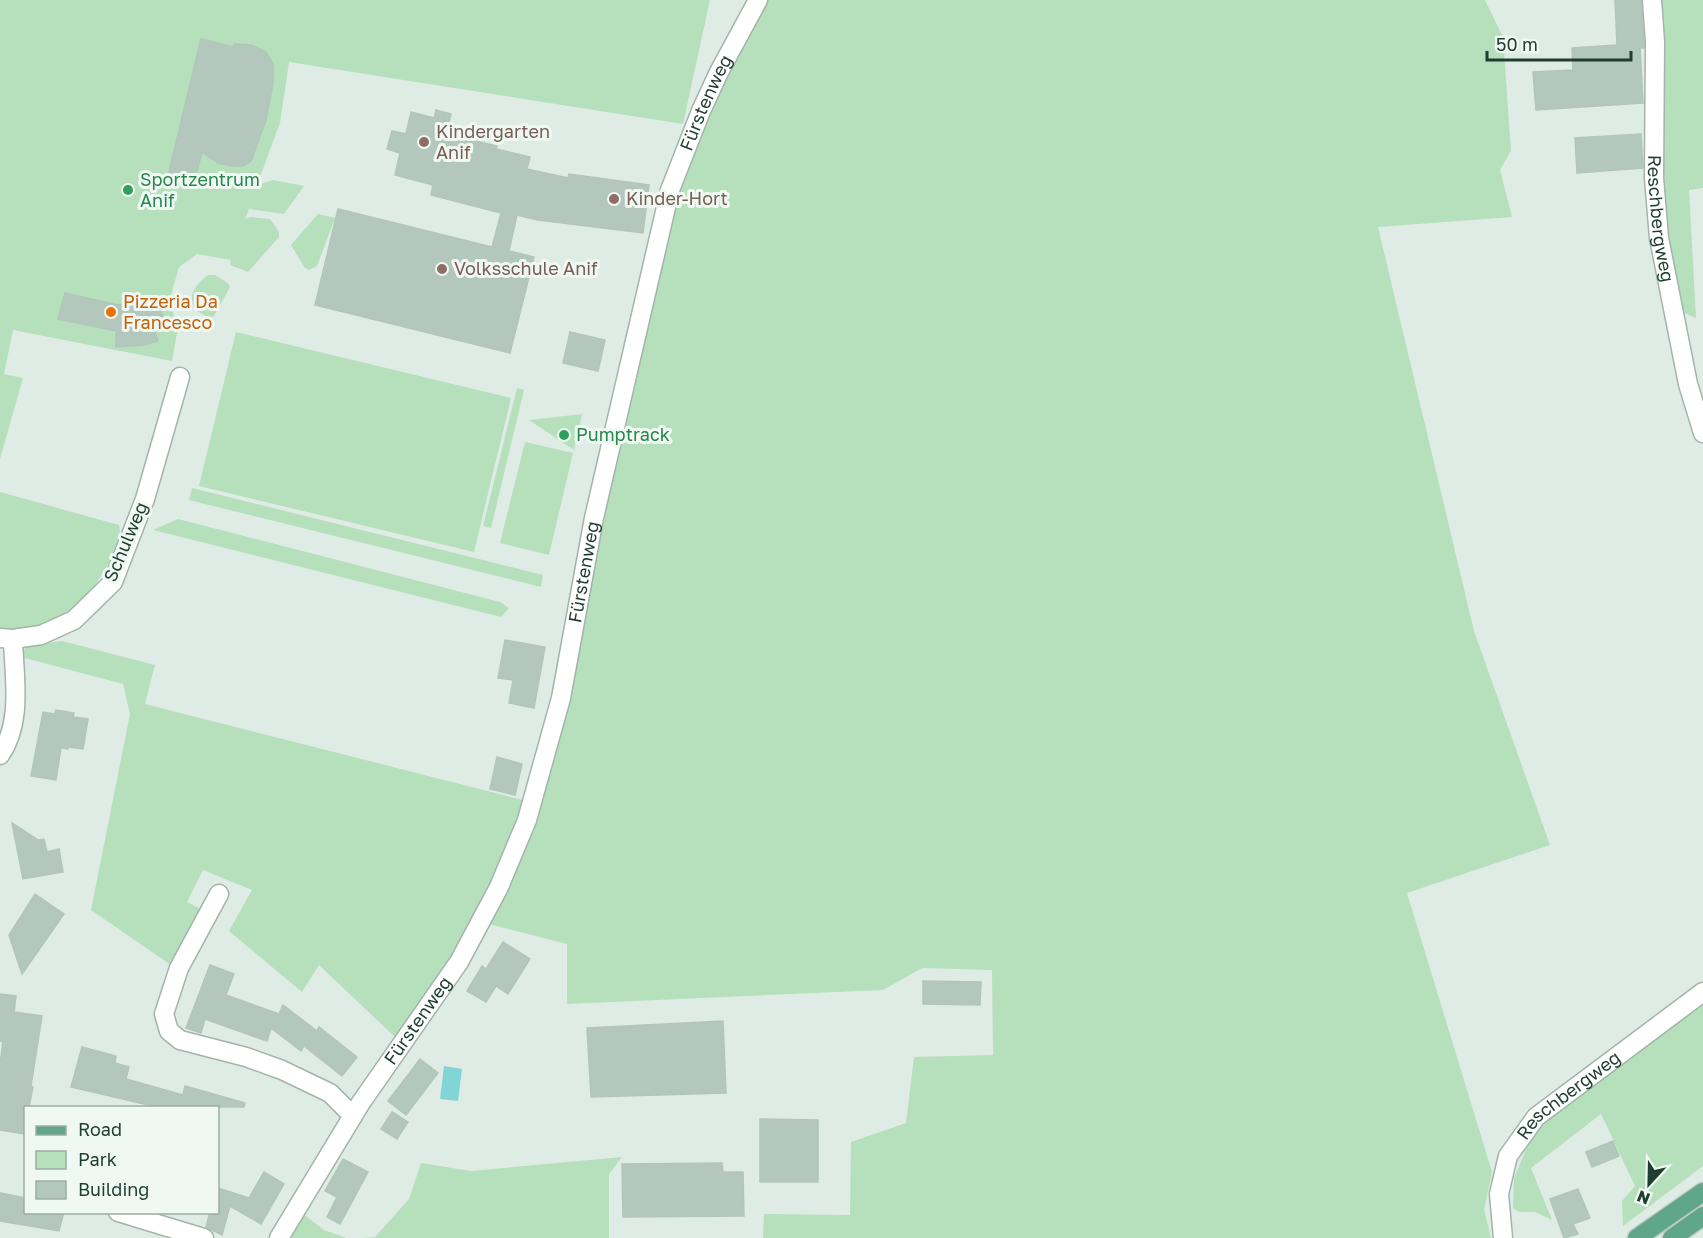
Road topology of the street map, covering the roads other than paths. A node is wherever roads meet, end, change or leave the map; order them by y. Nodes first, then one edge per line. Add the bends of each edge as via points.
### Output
1 (758, 0) edge
2 (1652, 0) edge
3 (180, 377) dead end
4 (1703, 431) edge
5 (6, 638) edge
6 (0, 755) edge
7 (219, 894) dead end
8 (1703, 992) edge
9 (353, 1116) junction
10 (1703, 1192) edge
11 (125, 1214) edge
12 (1703, 1216) edge
13 (204, 1238) edge
14 (279, 1238) edge
15 (1503, 1238) edge
16 (1637, 1238) edge
17 (1672, 1238) edge

1 - 9 street, Fürstenweg via 718,72 670,190 594,518 561,698 527,820 499,887 459,962
2 - 4 street, Reschbergweg via 1654,178 1659,238 1688,384
3 - 5 street, Schulweg via 145,500 113,582 74,620 41,635
5 - 6 street via 15,719 9,742
7 - 9 street via 178,968 164,1014 169,1031 180,1040 282,1070 330,1093
8 - 15 street, Reschbergweg via 1536,1117 1508,1156 1499,1194
9 - 14 street, Fürstenweg
10 - 16 main road
11 - 13 street
12 - 17 main road

